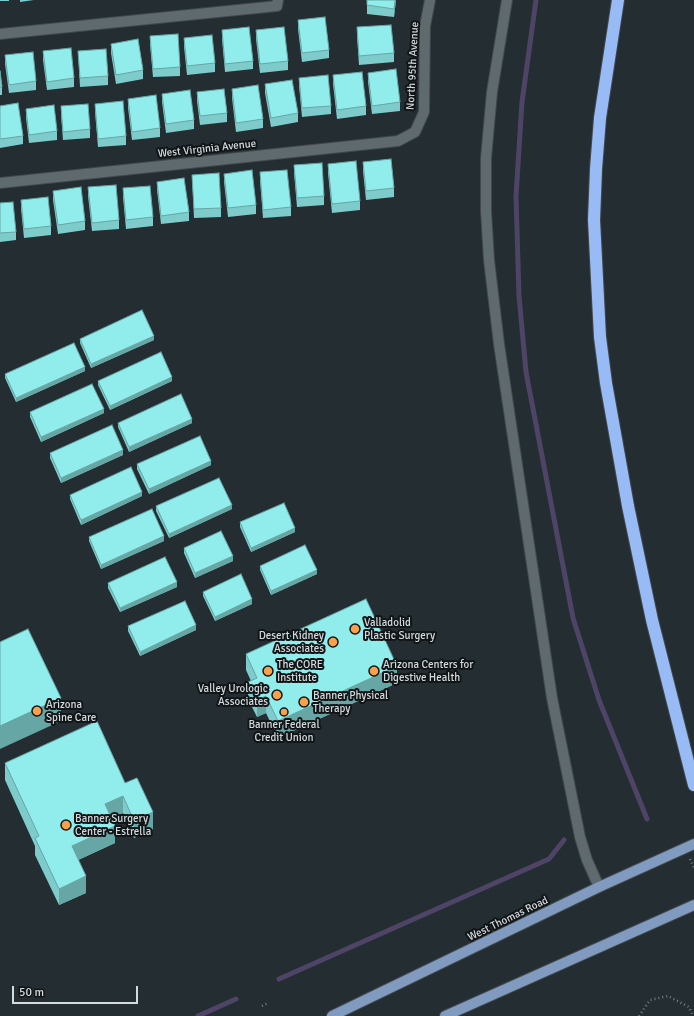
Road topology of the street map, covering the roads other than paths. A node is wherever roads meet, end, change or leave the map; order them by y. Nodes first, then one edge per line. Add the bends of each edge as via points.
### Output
1 (430, 0) edge
2 (507, 0) edge
3 (618, 0) edge
4 (277, 3) edge
5 (0, 34) edge
6 (415, 132) joint
7 (0, 184) edge
8 (694, 785) edge
9 (694, 844) edge
10 (599, 888) junction
11 (694, 905) edge
12 (332, 1016) edge
13 (445, 1016) edge

1 - 6 street, North 95th Avenue via 425,26 424,112
2 - 10 street via 492,92 486,158 489,260 500,352 551,691 580,838
3 - 8 highway via 600,118 596,169 594,220 600,337 631,521 652,620
4 - 5 street
6 - 7 street, West Virginia Avenue via 398,141
9 - 10 main road, West Thomas Road
10 - 12 main road, West Thomas Road
11 - 13 main road

